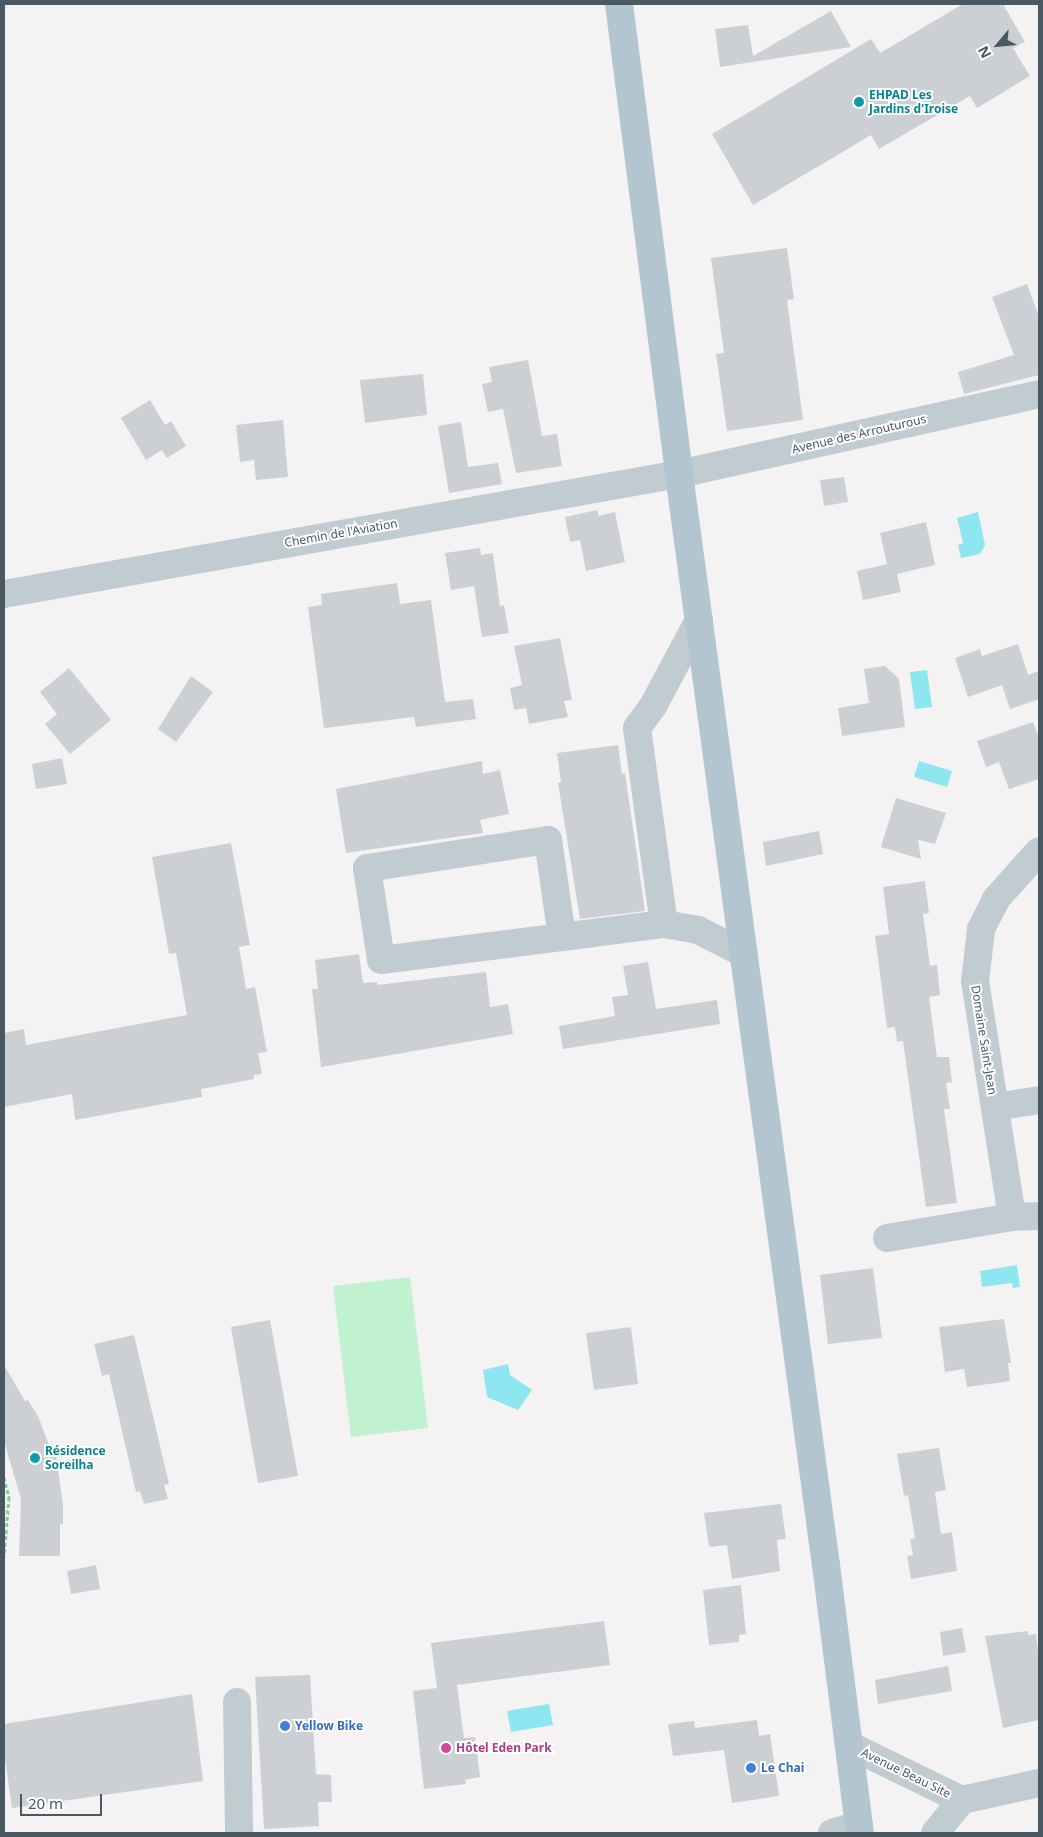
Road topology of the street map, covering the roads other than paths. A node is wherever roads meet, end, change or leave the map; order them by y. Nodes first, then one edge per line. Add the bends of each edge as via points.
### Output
1 (619, 4) edge
2 (1039, 394) edge
3 (679, 474) junction
4 (4, 594) edge
5 (698, 620) junction
6 (1039, 851) edge
7 (664, 924) junction
8 (562, 937) junction
9 (743, 953) junction
10 (1039, 1100) edge
11 (995, 1107) junction
12 (1039, 1216) edge
13 (1012, 1217) junction
14 (887, 1238) dead end
15 (236, 1702) dead end
16 (849, 1745) junction
17 (1039, 1783) edge
18 (962, 1800) junction
19 (859, 1829) edge
20 (239, 1833) edge
21 (832, 1833) edge
22 (935, 1833) edge

1 - 3 main road
2 - 3 street, Avenue des Arrouturous
3 - 4 street, Chemin de l'Aviation
3 - 5 main road
5 - 7 street via 637,728
5 - 9 main road
6 - 11 street, Domaine Saint-Jean via 996,899 981,929 975,982
7 - 8 street
7 - 9 street via 698,930
8 - 8 street via 381,960 367,868 548,840
9 - 16 main road
10 - 11 street
11 - 13 street, Domaine Saint-Jean
12 - 13 street
13 - 14 street
15 - 20 street
16 - 18 street, Avenue Beau Site
16 - 19 main road
17 - 18 street, Avenue Beau Site
18 - 22 street, Avenue Beau Site
19 - 21 street

